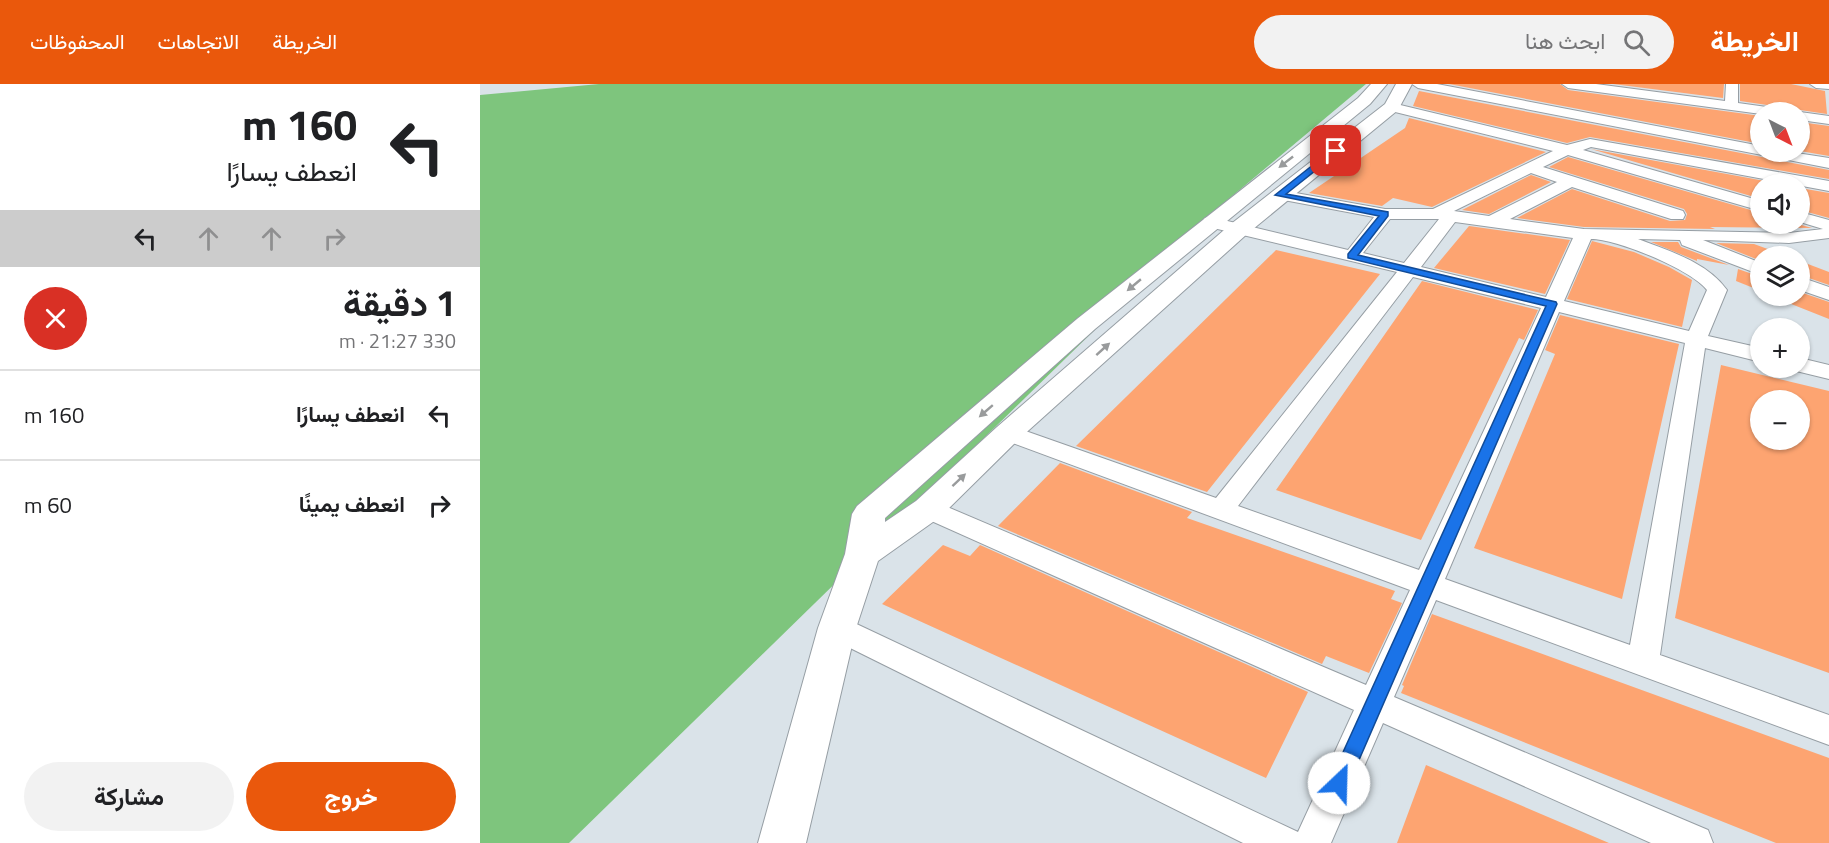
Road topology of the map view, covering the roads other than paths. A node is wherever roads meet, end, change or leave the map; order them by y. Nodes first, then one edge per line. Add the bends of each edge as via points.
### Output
1 (1379, 84) edge
2 (1404, 84) edge
3 (1418, 84) edge
4 (1732, 84) edge
5 (1816, 84) edge
6 (1829, 86) edge
7 (1662, 90) edge
8 (1500, 100) junction
9 (1558, 105) edge
10 (1731, 106) junction
11 (1392, 107) junction
12 (1630, 109) junction
13 (1750, 116) edge
14 (1810, 117) edge
15 (1829, 120) edge
16 (1465, 123) junction
17 (1520, 138) junction
18 (1750, 148) edge
19 (1567, 150) junction
20 (1750, 155) edge
21 (1810, 160) edge
22 (1829, 163) edge
23 (1530, 168) junction
24 (1739, 170) junction
25 (1571, 181) junction
26 (1829, 186) edge
27 (1692, 187) junction
28 (1279, 195) junction
29 (1750, 203) edge
30 (1385, 214) junction
31 (1677, 215) junction
32 (1443, 216) junction
33 (1810, 220) edge
34 (1211, 222) junction
35 (1493, 222) junction
36 (1829, 225) edge
37 (1239, 229) junction
38 (1829, 233) edge
39 (1595, 234) junction
40 (1668, 234) junction
41 (1352, 256) junction
42 (1750, 265) edge
43 (1408, 270) junction
44 (1810, 287) edge
45 (1829, 294) edge
46 (1552, 304) junction
47 (1696, 339) junction
48 (1750, 352) edge
49 (1810, 367) edge
50 (1829, 372) edge
51 (1008, 434) junction
52 (928, 509) junction
53 (1221, 510) junction
54 (863, 554) junction
55 (1427, 584) junction
56 (837, 628) junction
57 (1643, 663) junction
58 (1374, 703) junction
59 (1829, 730) edge
60 (782, 843) edge
61 (1283, 843) edge
62 (1312, 843) edge
63 (1694, 843) edge

1 -> 34 street via 1364,101
2 - 11 street
3 - 8 street
4 - 10 street
5 - 6 street
7 - 10 street
7 - 12 street
8 - 9 street
8 - 16 street
9 - 12 street
9 - 12 street
9 - 17 street
10 - 13 street
11 - 16 street
11 - 28 street
12 - 18 street
14 - 15 street
16 - 17 street
17 - 19 street
19 - 23 street
19 - 24 street via 1591,144
19 - 27 street
20 - 24 street
21 - 22 street
23 - 25 street
23 - 32 street
24 - 26 street
25 - 31 street
25 - 35 street
27 - 29 street
27 - 31 street
28 - 30 street
28 - 37 street
30 - 32 street
30 - 41 street
31 - 40 street
32 - 35 street
32 - 43 street
33 - 36 street
34 - 37 street
34 -> 54 street via 1077,332 869,514
35 - 39 street
37 - 41 street
51 -> 37 street
38 - 40 street via 1789,238
39 - 40 street
39 - 46 street
39 - 47 street via 1684,265 1714,283 1717,290
40 - 42 street
41 - 43 street
43 - 46 street
43 - 53 street
44 - 45 street
46 - 47 street
46 - 55 street
47 - 48 street
47 - 57 street
49 - 50 street
52 -> 51 street
51 - 53 street
52 - 54 street
52 - 58 street
53 - 55 street
54 - 56 street
55 - 57 street
55 - 58 street
56 - 60 street
56 - 61 street
57 - 59 street
58 - 62 street
58 - 63 street

